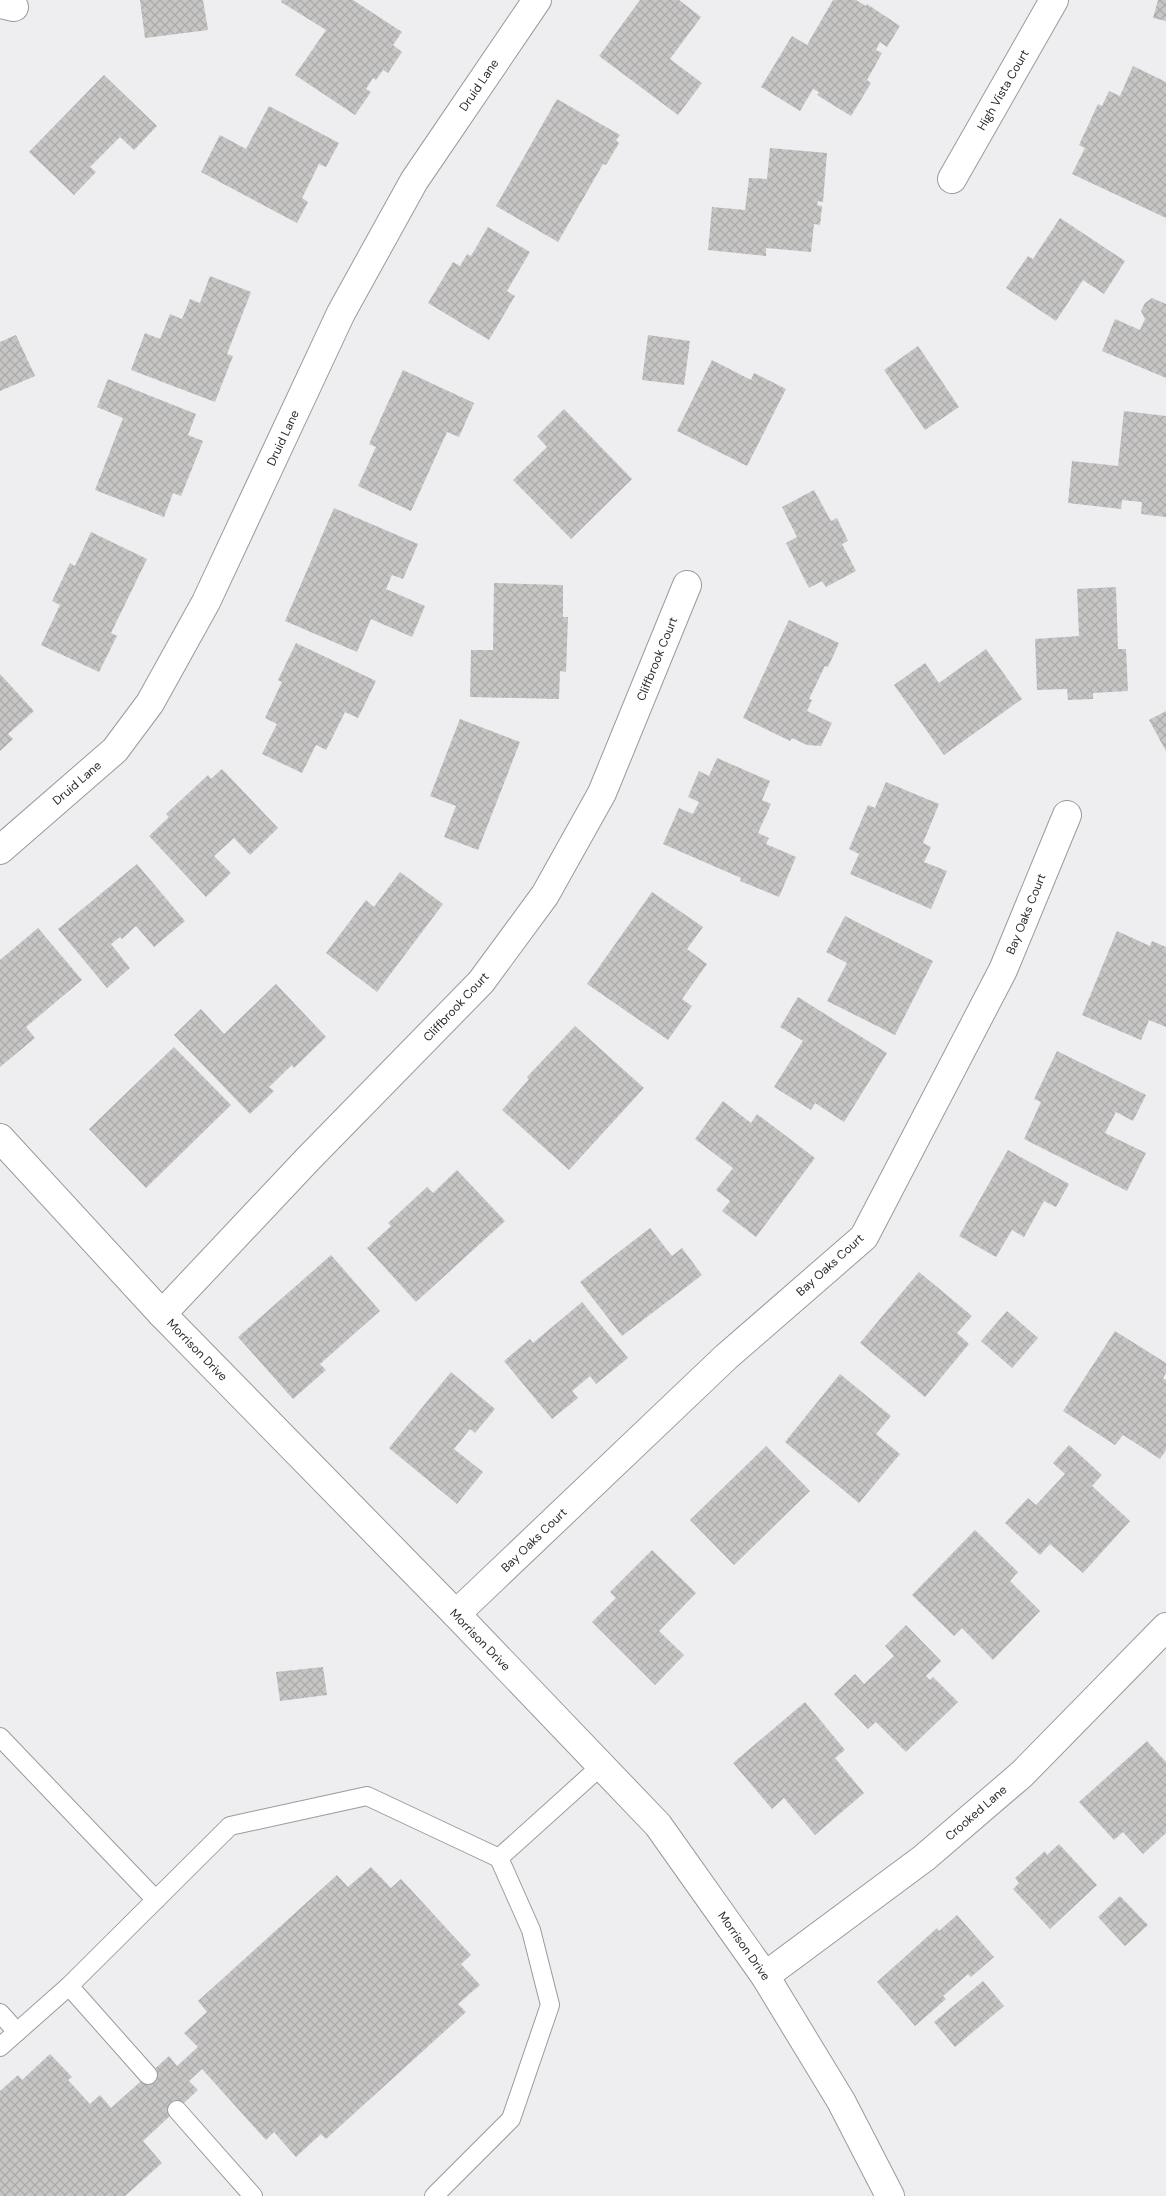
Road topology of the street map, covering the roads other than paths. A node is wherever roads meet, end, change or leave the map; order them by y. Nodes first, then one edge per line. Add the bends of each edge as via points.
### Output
1 (537, 0) edge
2 (1054, 0) edge
3 (952, 179) dead end
4 (687, 584) dead end
5 (1067, 815) dead end
6 (0, 850) edge
7 (1, 1141) edge
8 (162, 1314) junction
9 (456, 1614) junction
10 (1166, 1626) edge
11 (0, 1737) edge
12 (601, 1766) junction
13 (499, 1858) junction
14 (156, 1900) junction
15 (765, 1976) junction
16 (69, 1986) junction
17 (0, 2013) edge
18 (17, 2032) junction
19 (0, 2047) edge
20 (148, 2075) dead end
21 (177, 2110) dead end
22 (253, 2196) edge
23 (434, 2196) edge
24 (890, 2196) edge

1 - 6 street, Druid Lane via 414,181 341,313 206,602 150,703 115,750
2 - 3 street, High Vista Court
4 - 8 street, Cliffbrook Court via 602,792 544,895 481,982
5 - 9 street, Bay Oaks Court via 1003,970 864,1237 726,1356
7 - 8 street, Morrison Drive
8 - 9 street, Morrison Drive
9 - 12 street, Morrison Drive
10 - 15 street, Crooked Lane via 1022,1774 924,1858
11 - 14 lane
12 - 13 lane
12 - 15 street, Morrison Drive via 658,1826
13 - 14 lane via 367,1796 230,1826
13 - 23 lane via 531,1930 550,2005 511,2119
14 - 16 lane
15 - 24 street, Morrison Drive via 841,2101
16 - 18 lane
16 - 20 lane
17 - 18 lane
18 - 19 lane
21 - 22 lane

